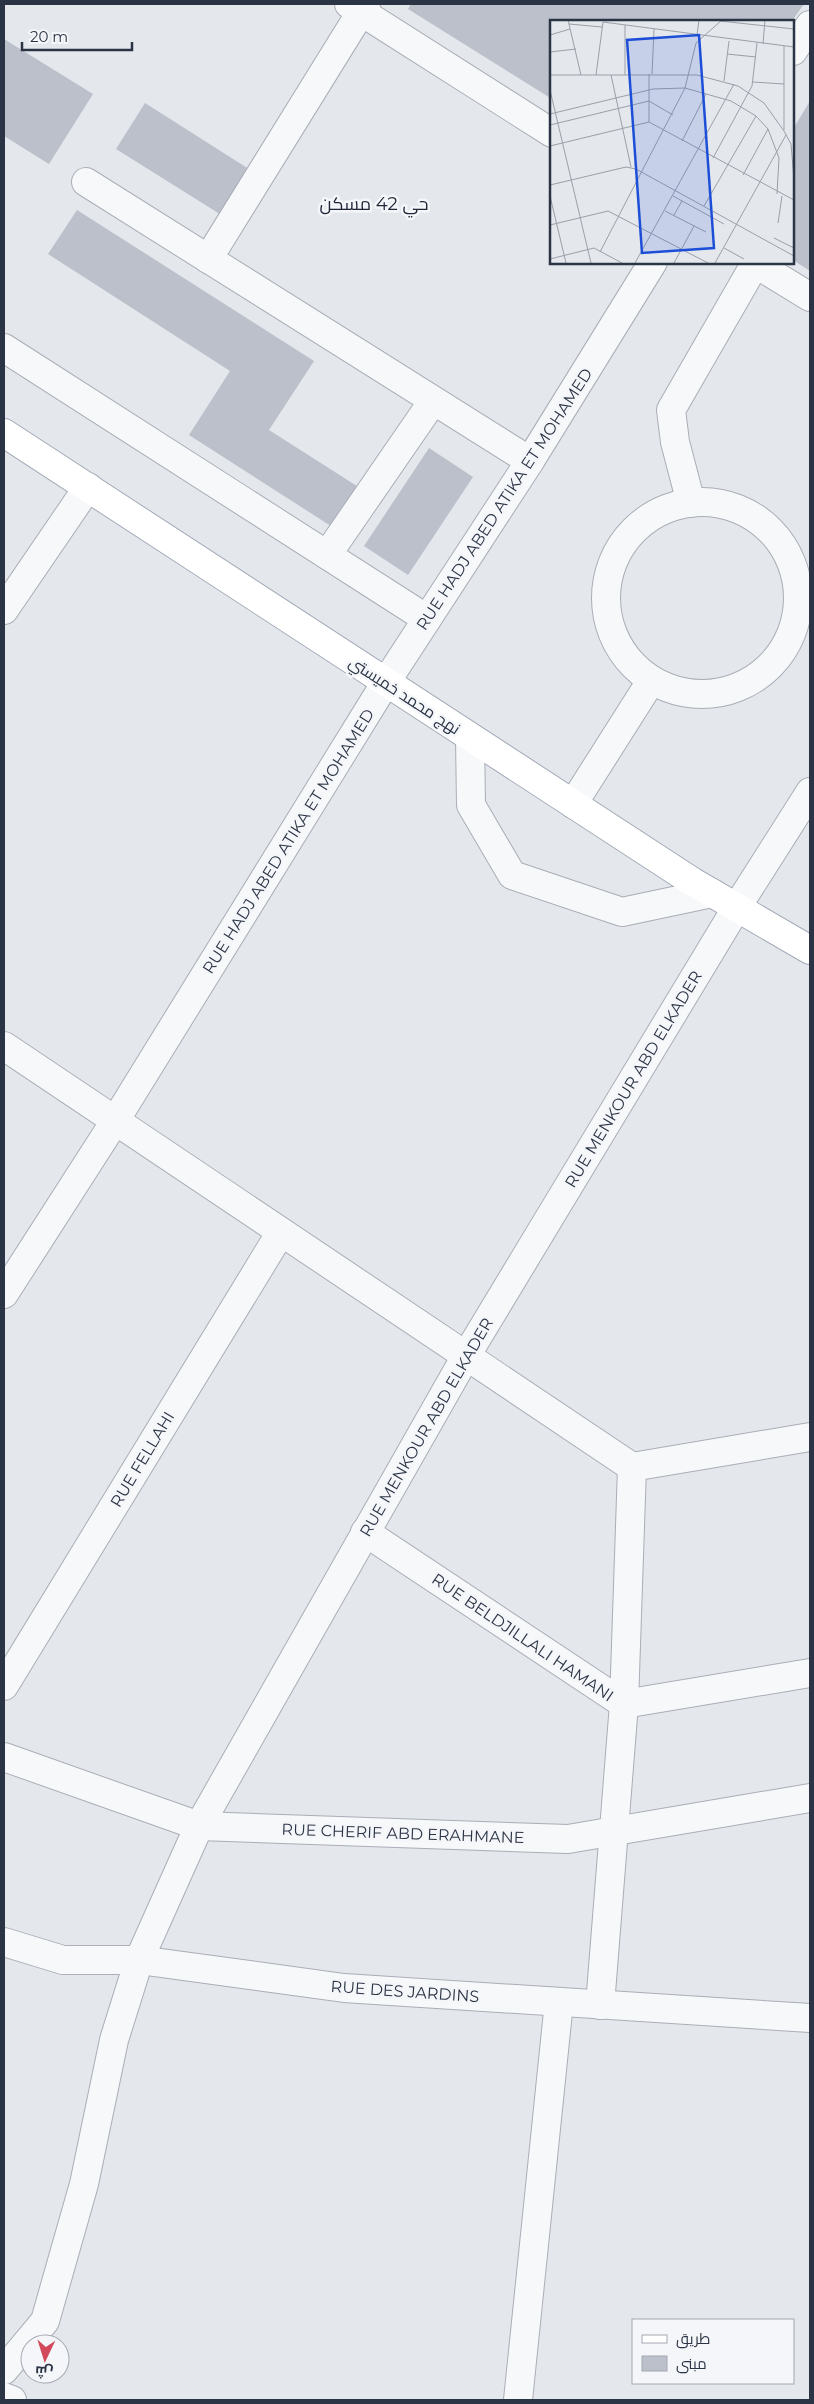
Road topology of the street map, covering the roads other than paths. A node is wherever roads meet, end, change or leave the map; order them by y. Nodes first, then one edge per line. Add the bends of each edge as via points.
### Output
1 (358, 6) edge
2 (810, 25) edge
3 (794, 49) edge
4 (550, 132) edge
5 (86, 182) dead end
6 (208, 259) junction
7 (652, 264) edge
8 (753, 264) edge
9 (756, 264) edge
10 (810, 297) edge
11 (4, 348) edge
12 (434, 401) junction
13 (4, 433) edge
14 (530, 461) junction
15 (88, 487) junction
16 (691, 503) junction
17 (326, 555) junction
18 (4, 610) edge
19 (427, 619) junction
20 (652, 681) junction
21 (386, 682) junction
22 (470, 738) junction
23 (810, 792) edge
24 (573, 804) junction
25 (712, 893) junction
26 (737, 907) junction
27 (810, 950) edge
28 (4, 1046) edge
29 (115, 1121) junction
30 (281, 1232) junction
31 (4, 1294) edge
32 (466, 1356) junction
33 (810, 1437) edge
34 (632, 1467) junction
35 (365, 1532) junction
36 (810, 1673) edge
37 (4, 1686) edge
38 (624, 1704) junction
39 (4, 1757) edge
40 (810, 1798) edge
41 (199, 1826) junction
42 (613, 1832) junction
43 (4, 1942) edge
44 (139, 1960) junction
45 (559, 2002) junction
46 (600, 2005) junction
47 (810, 2018) edge
48 (4, 2370) edge
49 (4, 2396) edge
50 (12, 2400) edge
51 (518, 2400) edge

1 - 4 street
1 - 6 street
2 - 3 street
5 - 6 street
6 - 12 street
7 - 14 street, RUE HADJ ABED ATIKA ET MOHAMED
8 - 16 street via 671,410 675,442
9 - 10 street
11 - 17 street
12 - 14 street
12 - 17 street
13 - 15 main road, نهج محمد خميستي
14 - 19 street, RUE HADJ ABED ATIKA ET MOHAMED
15 - 18 street
15 - 21 main road, نهج محمد خميستي
16 - 20 street via 683,502 640,522 612,559 604,605 618,649
16 - 20 street via 730,505 770,528 795,568 798,615 779,657 742,686 696,695
17 - 19 street
19 - 21 street, RUE HADJ ABED ATIKA ET MOHAMED
20 - 24 street
21 - 22 main road, نهج محمد خميستي
21 - 29 street, RUE HADJ ABED ATIKA ET MOHAMED
22 - 24 main road, نهج محمد خميستي
22 - 25 street via 471,805 512,875 622,912
23 - 26 street, RUE MENKOUR ABD ELKADER
24 - 25 main road, نهج محمد خميستي
25 - 26 main road, نهج محمد خميستي
26 - 27 main road, نهج محمد خميستي
26 - 32 street, RUE MENKOUR ABD ELKADER
28 - 29 street
29 - 30 street
29 - 31 street, RUE HADJ ABED ATIKA ET MOHAMED
30 - 32 street
30 - 37 street, RUE FELLAHI
32 - 34 street
32 - 35 street, RUE MENKOUR ABD ELKADER
33 - 34 street
34 - 38 street
35 - 38 street, RUE BELDJILLALI HAMANI
35 - 41 street, RUE MENKOUR ABD ELKADER
36 - 38 street, RUE BELDJILLALI HAMANI
38 - 42 street
39 - 41 street, RUE CHERIF ABD ERAHMANE
40 - 42 street, RUE CHERIF ABD ERAHMANE
41 - 42 street, RUE CHERIF ABD ERAHMANE via 568,1839
41 - 44 street, RUE MENKOUR ABD ELKADER
42 - 46 street
43 - 44 street, RUE DES JARDINS via 63,1960
44 - 45 street, RUE DES JARDINS via 344,1988
44 - 48 street, RUE MENKOUR ABD ELKADER via 114,2040 84,2184 45,2321
45 - 46 street, RUE DES JARDINS
45 - 51 street
46 - 47 street, RUE DES JARDINS
49 - 50 street

